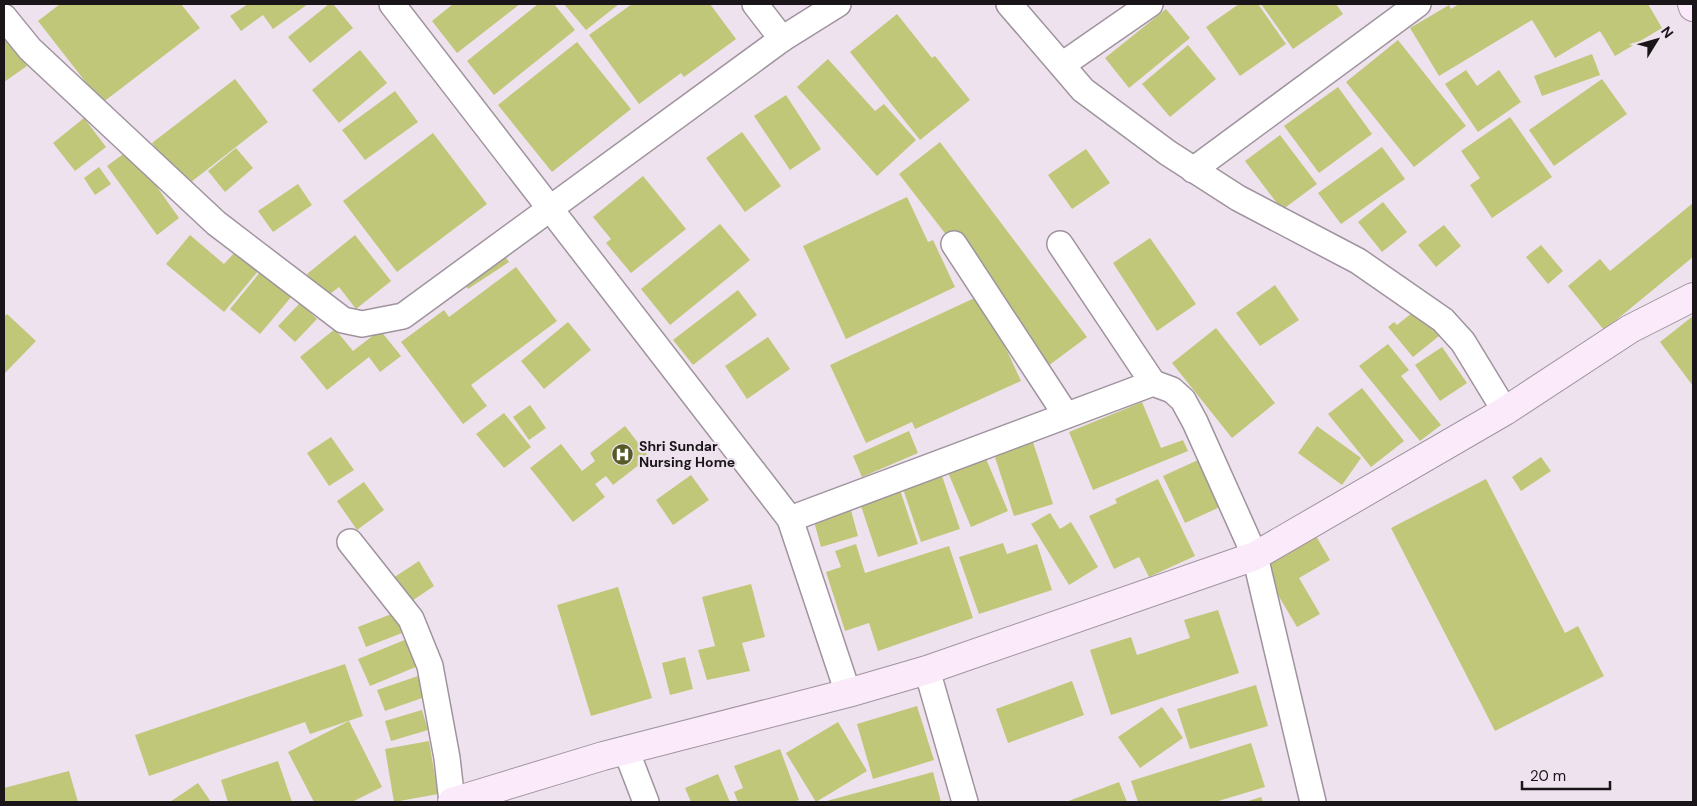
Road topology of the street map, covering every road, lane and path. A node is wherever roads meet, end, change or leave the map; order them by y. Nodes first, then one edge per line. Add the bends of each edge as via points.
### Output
1 (392, 4) edge
2 (755, 4) edge
3 (838, 4) edge
4 (1009, 4) edge
5 (1150, 4) edge
6 (1418, 4) edge
7 (4, 17) edge
8 (782, 38) junction
9 (1062, 65) junction
10 (1193, 170) junction
11 (550, 208) junction
12 (954, 244) dead end
13 (1060, 244) dead end
14 (1693, 297) edge
15 (1153, 383) junction
16 (1514, 405) junction
17 (1066, 415) junction
18 (790, 519) junction
19 (350, 542) dead end
20 (1255, 556) junction
21 (927, 670) junction
22 (848, 693) junction
23 (614, 753) junction
24 (458, 800) edge
25 (646, 802) edge
26 (965, 802) edge
27 (1313, 802) edge

1 - 11 street
2 - 8 street
3 - 8 street
4 - 9 street
5 - 9 street
6 - 10 street
7 - 11 street via 30,49 216,223 343,320 362,324 403,316
8 - 11 street
9 - 10 street via 1083,90
10 - 16 street via 1238,198 1358,261 1443,320
11 - 18 street
12 - 17 street
13 - 15 street
14 - 16 street via 1630,329
15 - 17 street
15 - 20 street via 1172,390 1195,422
16 - 20 street
17 - 18 street
18 - 22 street
19 - 24 street via 411,619 430,666
20 - 21 street
20 - 27 street
21 - 22 street
21 - 26 street
22 - 23 street
23 - 24 street
23 - 25 street

